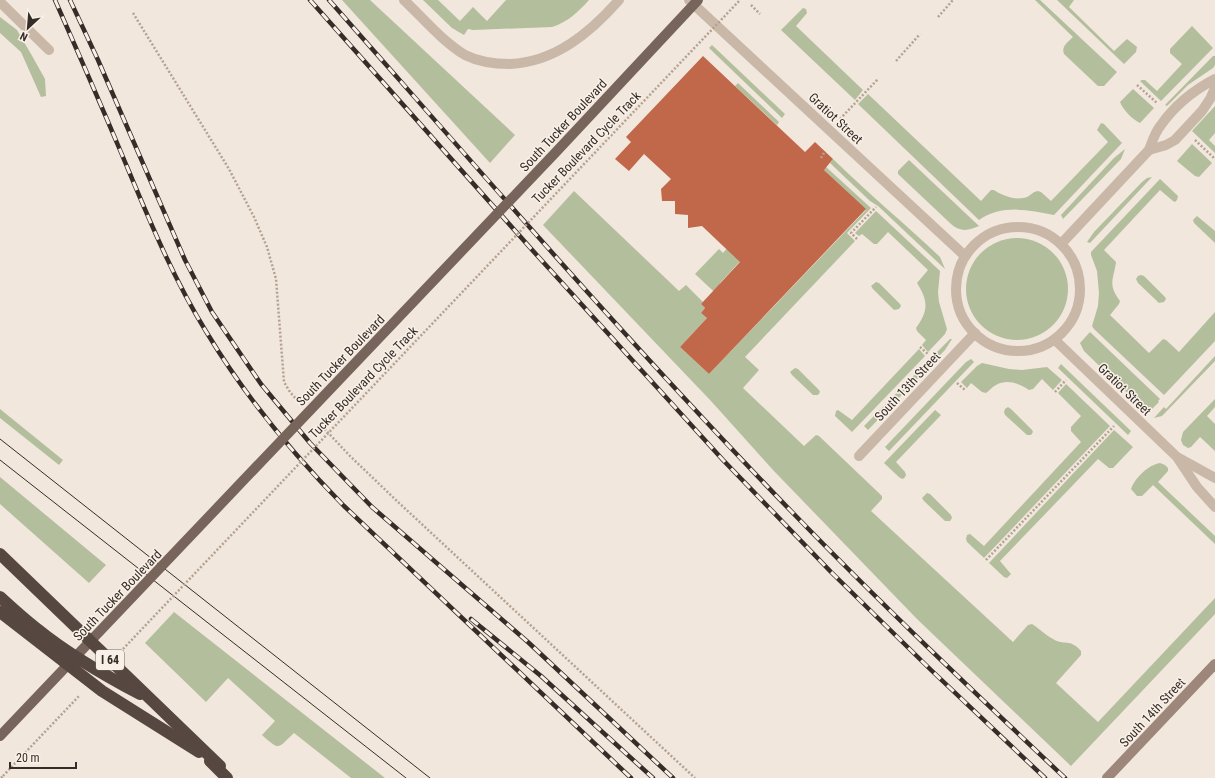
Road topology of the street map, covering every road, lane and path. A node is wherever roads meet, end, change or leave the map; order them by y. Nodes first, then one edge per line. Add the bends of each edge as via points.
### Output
1 (404, 0) edge
2 (619, 0) edge
3 (689, 0) edge
4 (698, 0) edge
5 (740, 0) edge
6 (953, 0) edge
7 (0, 2) edge
8 (751, 5) dead end
9 (133, 13) dead end
10 (760, 14) dead end
11 (938, 17) dead end
12 (920, 34) dead end
13 (49, 50) dead end
14 (896, 60) dead end
15 (1215, 78) edge
16 (878, 79) dead end
17 (1137, 84) dead end
18 (1215, 88) edge
19 (1160, 106) dead end
20 (840, 119) dead end
21 (1194, 139) dead end
22 (1149, 150) junction
23 (825, 151) dead end
24 (821, 158) dead end
25 (1215, 159) edge
26 (876, 207) dead end
27 (857, 239) dead end
28 (1061, 244) junction
29 (965, 256) junction
30 (975, 333) junction
31 (1054, 340) junction
32 (920, 347) dead end
33 (929, 355) dead end
34 (1066, 380) dead end
35 (957, 383) dead end
36 (965, 390) dead end
37 (1056, 392) dead end
38 (300, 403) dead end
39 (315, 419) dead end
40 (1114, 426) dead end
41 (859, 456) dead end
42 (1177, 457) junction
43 (1215, 478) edge
44 (1215, 506) edge
45 (0, 554) edge
46 (0, 558) edge
47 (986, 560) dead end
48 (0, 597) edge
49 (0, 612) edge
50 (118, 654) dead end
51 (1215, 664) edge
52 (85, 689) dead end
53 (140, 694) junction
54 (0, 736) edge
55 (220, 766) junction
56 (2, 777) edge
57 (227, 778) edge
58 (233, 778) edge
59 (695, 778) edge
60 (1107, 778) edge

1 - 2 street via 450,44 466,55 497,64 540,59 560,51 596,25
3 - 29 street, Gratiot Street
4 - 54 main road, South Tucker Boulevard, bridge
5 - 50 path, Tucker Boulevard Cycle Track, bridge
6 - 11 path
7 - 13 street
8 - 10 path
9 - 38 path via 229,169 267,247 276,279 284,382
12 - 14 path
15 - 22 street via 1189,95 1161,124
16 - 20 path
17 - 19 path
18 - 22 street via 1202,111 1174,140
21 - 25 path
22 - 28 street
23 - 24 path
26 - 27 path via 851,233
28 - 29 street via 1045,233 1028,227 1010,227 992,232 977,242
28 - 31 street via 1072,257 1078,274 1080,292 1077,308 1068,325
29 - 30 street via 958,271 955,287 964,320
30 - 31 street via 984,341 1007,350 1031,349
30 - 41 street, South 13th Street
31 - 42 street, Gratiot Street
32 - 33 path
34 - 37 path
35 - 36 path
39 - 59 path via 371,477
40 - 47 path
42 - 43 street, Gratiot Street
42 - 44 street, Gratiot Street
45 - 55 highway, I 64, bridge
46 - 53 highway, I 64, bridge
48 - 53 highway, bridge via 65,650
49 - 55 highway, bridge via 102,691
51 - 60 main road, South 14th Street
52 - 56 path, bridge
53 - 57 highway, I 64, bridge
55 - 58 highway, I 64

